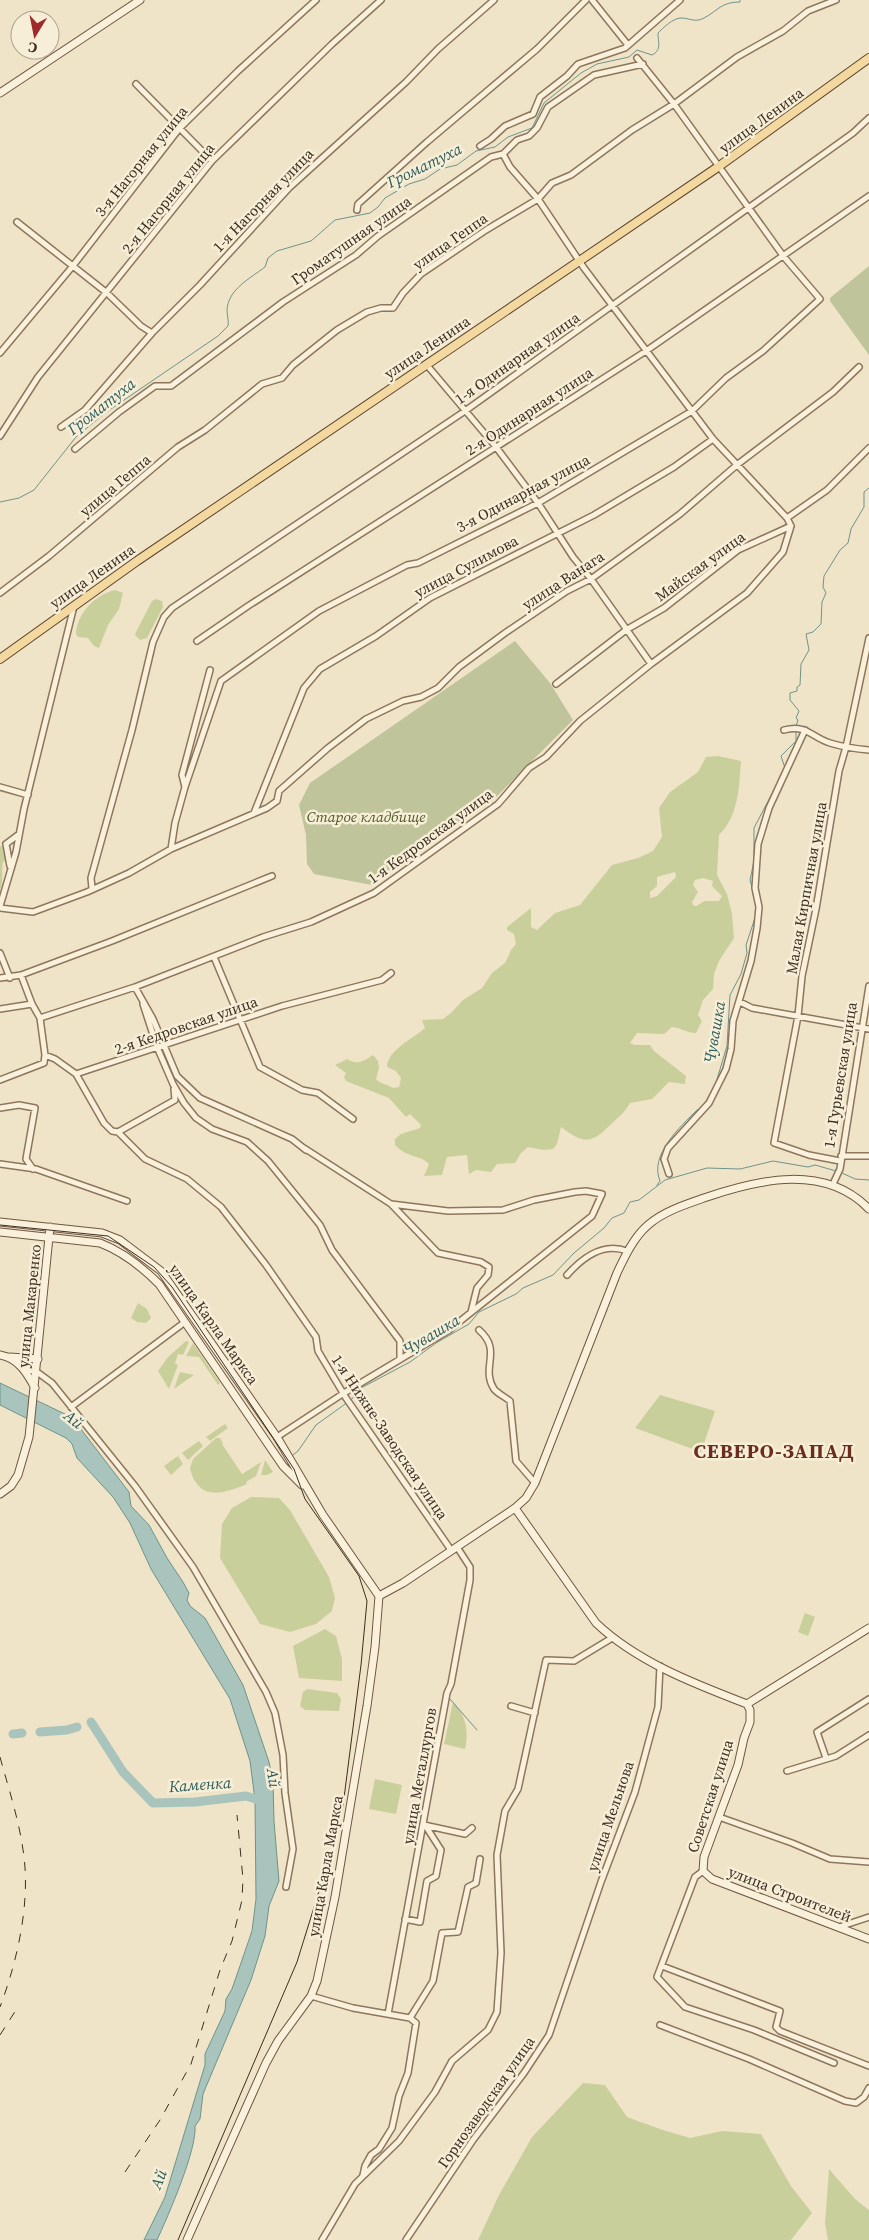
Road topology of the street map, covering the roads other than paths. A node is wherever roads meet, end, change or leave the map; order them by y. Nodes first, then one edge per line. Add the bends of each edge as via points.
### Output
1 (140, 0) edge
2 (316, 0) edge
3 (382, 0) edge
4 (494, 0) edge
5 (586, 0) edge
6 (592, 0) edge
7 (680, 0) edge
8 (836, 0) edge
9 (628, 46) junction
10 (637, 58) dead end
11 (869, 58) edge
12 (643, 64) junction
13 (136, 84) dead end
14 (0, 93) edge
15 (674, 104) junction
16 (869, 118) edge
17 (179, 129) junction
18 (480, 146) dead end
19 (503, 154) junction
20 (212, 161) junction
21 (718, 168) junction
22 (869, 196) edge
23 (538, 199) junction
24 (749, 207) junction
25 (357, 210) dead end
26 (17, 222) dead end
27 (784, 257) junction
28 (579, 262) junction
29 (72, 267) junction
30 (106, 293) junction
31 (613, 306) junction
32 (152, 332) junction
33 (646, 351) junction
34 (0, 353) edge
35 (426, 364) junction
36 (859, 367) dead end
37 (464, 411) junction
38 (692, 411) junction
39 (61, 427) dead end
40 (0, 436) edge
41 (712, 439) junction
42 (496, 447) junction
43 (869, 448) edge
44 (75, 450) dead end
45 (738, 464) junction
46 (538, 503) junction
47 (787, 518) junction
48 (791, 526) junction
49 (559, 533) junction
50 (591, 579) junction
51 (0, 593) edge
52 (74, 605) junction
53 (626, 630) junction
54 (869, 638) edge
55 (197, 641) dead end
56 (0, 659) edge
57 (651, 664) junction
58 (210, 670) dead end
59 (556, 684) dead end
60 (784, 730) dead end
61 (805, 730) junction
62 (846, 747) junction
63 (869, 750) edge
64 (0, 787) edge
65 (186, 787) junction
66 (28, 795) junction
67 (254, 814) junction
68 (18, 836) junction
69 (3, 844) edge
70 (171, 849) junction
71 (10, 866) junction
72 (272, 876) dead end
73 (92, 888) junction
74 (0, 907) edge
75 (0, 953) edge
76 (214, 957) junction
77 (391, 973) dead end
78 (20, 975) junction
79 (0, 978) edge
80 (10, 978) junction
81 (869, 986) edge
82 (135, 987) junction
83 (740, 1002) junction
84 (32, 1004) junction
85 (143, 1004) junction
86 (0, 1009) edge
87 (798, 1016) junction
88 (40, 1018) junction
89 (239, 1021) junction
90 (861, 1028) junction
91 (869, 1029) edge
92 (163, 1044) junction
93 (157, 1047) junction
94 (45, 1055) junction
95 (76, 1074) junction
96 (0, 1080) edge
97 (173, 1084) junction
98 (0, 1108) edge
99 (352, 1119) dead end
100 (118, 1132) junction
101 (304, 1148) junction
102 (869, 1156) edge
103 (841, 1158) junction
104 (319, 1159) dead end
105 (0, 1164) edge
106 (33, 1169) junction
107 (669, 1174) dead end
108 (833, 1184) junction
109 (127, 1201) dead end
110 (391, 1204) junction
111 (869, 1209) edge
112 (0, 1222) edge
113 (50, 1228) junction
114 (0, 1232) edge
115 (50, 1238) junction
116 (627, 1251) junction
117 (567, 1275) dead end
118 (471, 1313) junction
119 (185, 1322) junction
120 (479, 1330) dead end
121 (2, 1356) edge
122 (38, 1359) junction
123 (400, 1359) junction
124 (24, 1369) junction
125 (37, 1372) junction
126 (34, 1390) junction
127 (345, 1395) junction
128 (71, 1407) junction
129 (277, 1437) junction
130 (535, 1484) junction
131 (306, 1488) junction
132 (0, 1494) edge
133 (515, 1508) junction
134 (454, 1549) junction
135 (379, 1596) junction
136 (869, 1628) edge
137 (612, 1638) junction
138 (660, 1666) junction
139 (869, 1699) edge
140 (747, 1704) junction
141 (511, 1706) dead end
142 (535, 1713) junction
143 (869, 1735) edge
144 (826, 1758) junction
145 (787, 1771) dead end
146 (719, 1817) junction
147 (424, 1825) junction
148 (472, 1828) dead end
149 (480, 1859) dead end
150 (869, 1864) edge
151 (703, 1871) junction
152 (286, 1887) dead end
153 (869, 1917) edge
154 (405, 1919) junction
155 (839, 1927) junction
156 (869, 1939) edge
157 (662, 1966) junction
158 (570, 1971) joint
159 (311, 1996) junction
160 (388, 2014) junction
161 (410, 2018) junction
162 (660, 2025) dead end
163 (834, 2063) dead end
164 (869, 2066) edge
165 (869, 2088) edge
166 (363, 2175) junction
167 (186, 2240) edge
168 (322, 2240) edge
169 (406, 2240) edge

1 - 14 main road
2 - 17 street, 3-я Нагорная улица
3 - 20 street, 2-я Нагорная улица
4 - 32 street, 1-я Нагорная улица via 289,188
5 - 25 street via 537,49 358,204
6 - 9 street
7 - 9 street
8 - 15 street, улица Геппа via 808,11 783,31 737,57
9 - 18 street via 578,64 540,96 533,114 505,126
10 - 12 street
11 - 21 main road, улица Ленина
12 - 15 street
12 - 19 street, Громатушная улица via 594,75 548,107 537,128 517,140
13 - 17 street
15 - 21 street
15 - 23 street, улица Геппа via 632,130 571,176 552,183
16 - 24 street, 1-я Одинарная улица via 854,133
17 - 20 street
17 - 29 street, 3-я Нагорная улица
19 - 23 street via 510,168
19 - 44 street, Громатушная улица via 491,157 356,255 283,302 170,386 155,386
20 - 30 street, 2-я Нагорная улица
21 - 24 street
21 - 28 main road, улица Ленина
22 - 27 street, 2-я Одинарная улица
23 - 28 street
23 - 51 street, улица Геппа via 421,274 393,308 367,312 337,330 282,378 262,384 205,430 178,447
24 - 27 street
24 - 31 street, 1-я Одинарная улица
26 - 29 street
27 - 33 street, 2-я Одинарная улица
27 - 38 street, 3-я Одинарная улица via 820,299
28 - 31 street
28 - 35 main road, улица Ленина
29 - 30 street
29 - 34 street, 3-я Нагорная улица
30 - 32 street via 141,326
30 - 40 street, 2-я Нагорная улица via 38,377
31 - 33 street
31 - 37 street, 1-я Одинарная улица
32 - 39 street, 1-я Нагорная улица via 85,410
33 - 38 street
33 - 42 street, 2-я Одинарная улица
35 - 37 street
35 - 52 main road, улица Ленина
36 - 45 street, улица Ванага via 834,392
37 - 42 street
37 - 73 street, 1-я Одинарная улица via 172,608 164,617 153,642 90,878
38 - 41 street
38 - 46 street, 3-я Одинарная улица
41 - 45 street
41 - 49 street, улица Сулимова via 674,468
42 - 46 street
42 - 55 street, 2-я Одинарная улица
43 - 47 street via 827,490
45 - 47 street
45 - 50 street, улица Ванага via 680,514
46 - 49 street
46 - 65 street, 3-я Одинарная улица via 319,611 220,681
47 - 48 street
48 - 53 street, Майская улица via 738,550 664,608
48 - 57 street, 1-я Кедровская улица via 783,552 748,594
49 - 50 street
49 - 67 street, улица Сулимова via 430,598 376,636 320,669 304,688
50 - 53 street
50 - 67 street, улица Ванага via 505,633 459,667 438,688 421,697 403,700 366,719 279,791 277,801
52 - 56 main road, улица Ленина
52 - 66 street
53 - 57 street
53 - 59 street, Майская улица
54 - 62 street, Малая Кирпичная улица
57 - 76 street, 1-я Кедровская улица via 529,768 498,804 374,893 311,922
58 - 65 street via 182,775
60 - 61 street via 796,727
61 - 62 street via 828,743
61 - 83 street via 769,808 758,844 757,928
62 - 63 street
62 - 87 street, Малая Кирпичная улица via 802,976
64 - 66 street
65 - 70 street
66 - 68 street
67 - 70 street
68 - 69 street
68 - 71 street
69 - 71 street
70 - 73 street via 129,873
71 - 74 street
72 - 78 street via 195,909
73 - 74 street via 33,912
75 - 80 street
76 - 82 street, 1-я Кедровская улица
76 - 89 street
77 - 89 street, 2-я Кедровская улица via 382,980 282,1006
78 - 80 street
78 - 84 street
79 - 80 street
81 - 90 street, 1-я Гурьевская улица
82 - 85 street
82 - 88 street, 1-я Кедровская улица
83 - 87 street via 752,1008
83 - 107 street via 733,1021 731,1049 723,1075 709,1103 668,1148 664,1159
84 - 86 street
84 - 88 street
85 - 92 street
85 - 93 street
87 - 90 street
87 - 103 street, Малая Кирпичная улица via 774,1143 809,1155
88 - 94 street
89 - 92 street, 2-я Кедровская улица
89 - 99 street via 260,1067 302,1090 318,1094
90 - 91 street
90 - 103 street, 1-я Гурьевская улица
92 - 93 street, 2-я Кедровская улица
92 - 101 street via 177,1076 200,1098 262,1124
93 - 95 street, 2-я Кедровская улица
93 - 97 street
94 - 95 street via 56,1058
94 - 96 street via 44,1063
95 - 100 street, 1-я Нижне-Заводская улица via 104,1123
97 - 100 street via 175,1100
97 - 123 street via 196,1118 212,1129 247,1142 268,1161 320,1225 332,1250 400,1341
98 - 106 street via 19,1105 35,1108 26,1159
100 - 127 street, 1-я Нижне-Заводская улица via 145,1159 187,1179 221,1207 266,1264 316,1337 318,1351
101 - 104 street
101 - 110 street
102 - 103 street
103 - 108 street, 1-я Гурьевская улица
105 - 106 street
106 - 109 street
108 - 111 main road
108 - 116 main road via 788,1179 735,1187 660,1216 647,1226
110 - 118 street via 438,1253 481,1262 489,1267 488,1275 477,1288
110 - 118 street via 448,1211 503,1210 575,1192 602,1194 592,1216
112 - 113 main road, улица Карла Маркса
113 - 115 main road, улица Макаренко
113 - 129 main road, улица Карла Маркса via 112,1236 161,1270
114 - 115 main road, улица Карла Маркса
115 - 119 main road, улица Карла Маркса via 111,1247 160,1284
115 - 122 main road, улица Макаренко
116 - 117 street via 605,1248 578,1262
116 - 130 main road
118 - 123 street
119 - 128 street
119 - 131 main road, улица Карла Маркса via 283,1466
120 - 130 street via 487,1337 493,1351 490,1370 495,1390 510,1401 516,1460
121 - 122 main road
121 - 124 main road
122 - 125 main road, улица Макаренко
123 - 127 street
124 - 125 street
124 - 126 main road
125 - 126 main road, улица Макаренко
125 - 128 street via 52,1383
126 - 132 main road, улица Макаренко via 29,1437 18,1474 11,1486
127 - 129 street
127 - 134 street, 1-я Нижне-Заводская улица
128 - 152 street via 135,1486 193,1567 275,1712 294,1849
129 - 131 main road, улица Карла Маркса
130 - 133 main road
131 - 135 main road, улица Карла Маркса
133 - 134 main road
133 - 137 main road via 596,1623
134 - 135 main road
134 - 147 street, улица Металлургов via 470,1567 468,1598 447,1693
135 - 159 main road, улица Карла Маркса via 375,1647 335,1897
136 - 140 main road
137 - 138 main road
137 - 142 street via 574,1661 546,1660
138 - 140 main road
138 - 158 street, улица Мельнова via 658,1707 635,1792
139 - 144 street via 816,1732
140 - 146 main road, Советская улица via 750,1722
141 - 142 street
142 - 166 street via 518,1789 505,1811 497,1855 501,1953 497,2012 488,2030 452,2061 435,2092 399,2141
143 - 144 street via 836,1756
144 - 145 street
146 - 150 street via 830,1859
146 - 151 main road, Советская улица via 704,1856
147 - 148 street via 465,1834
147 - 154 street, улица Металлургов
147 - 154 street via 441,1850 436,1876 427,1881 420,1922
149 - 161 street via 476,1883 468,1887 458,1932 442,1933 433,1981
151 - 155 main road, улица Строителей via 712,1879
151 - 157 street, Советская улица via 695,1877
153 - 155 street
154 - 160 street, улица Металлургов
155 - 156 main road, улица Строителей
157 - 163 street, Советская улица via 657,1977 685,2007 754,2030
157 - 164 street via 780,2011 776,2027 780,2032
158 - 169 street, Горнозаводская улица via 549,2035 536,2057 473,2140
159 - 160 street
159 - 167 main road, улица Карла Маркса via 266,2063
160 - 161 street
161 - 166 street via 416,2023 415,2031 408,2073 398,2096 392,2128 364,2166
162 - 165 street via 845,2101 856,2103
166 - 168 street

